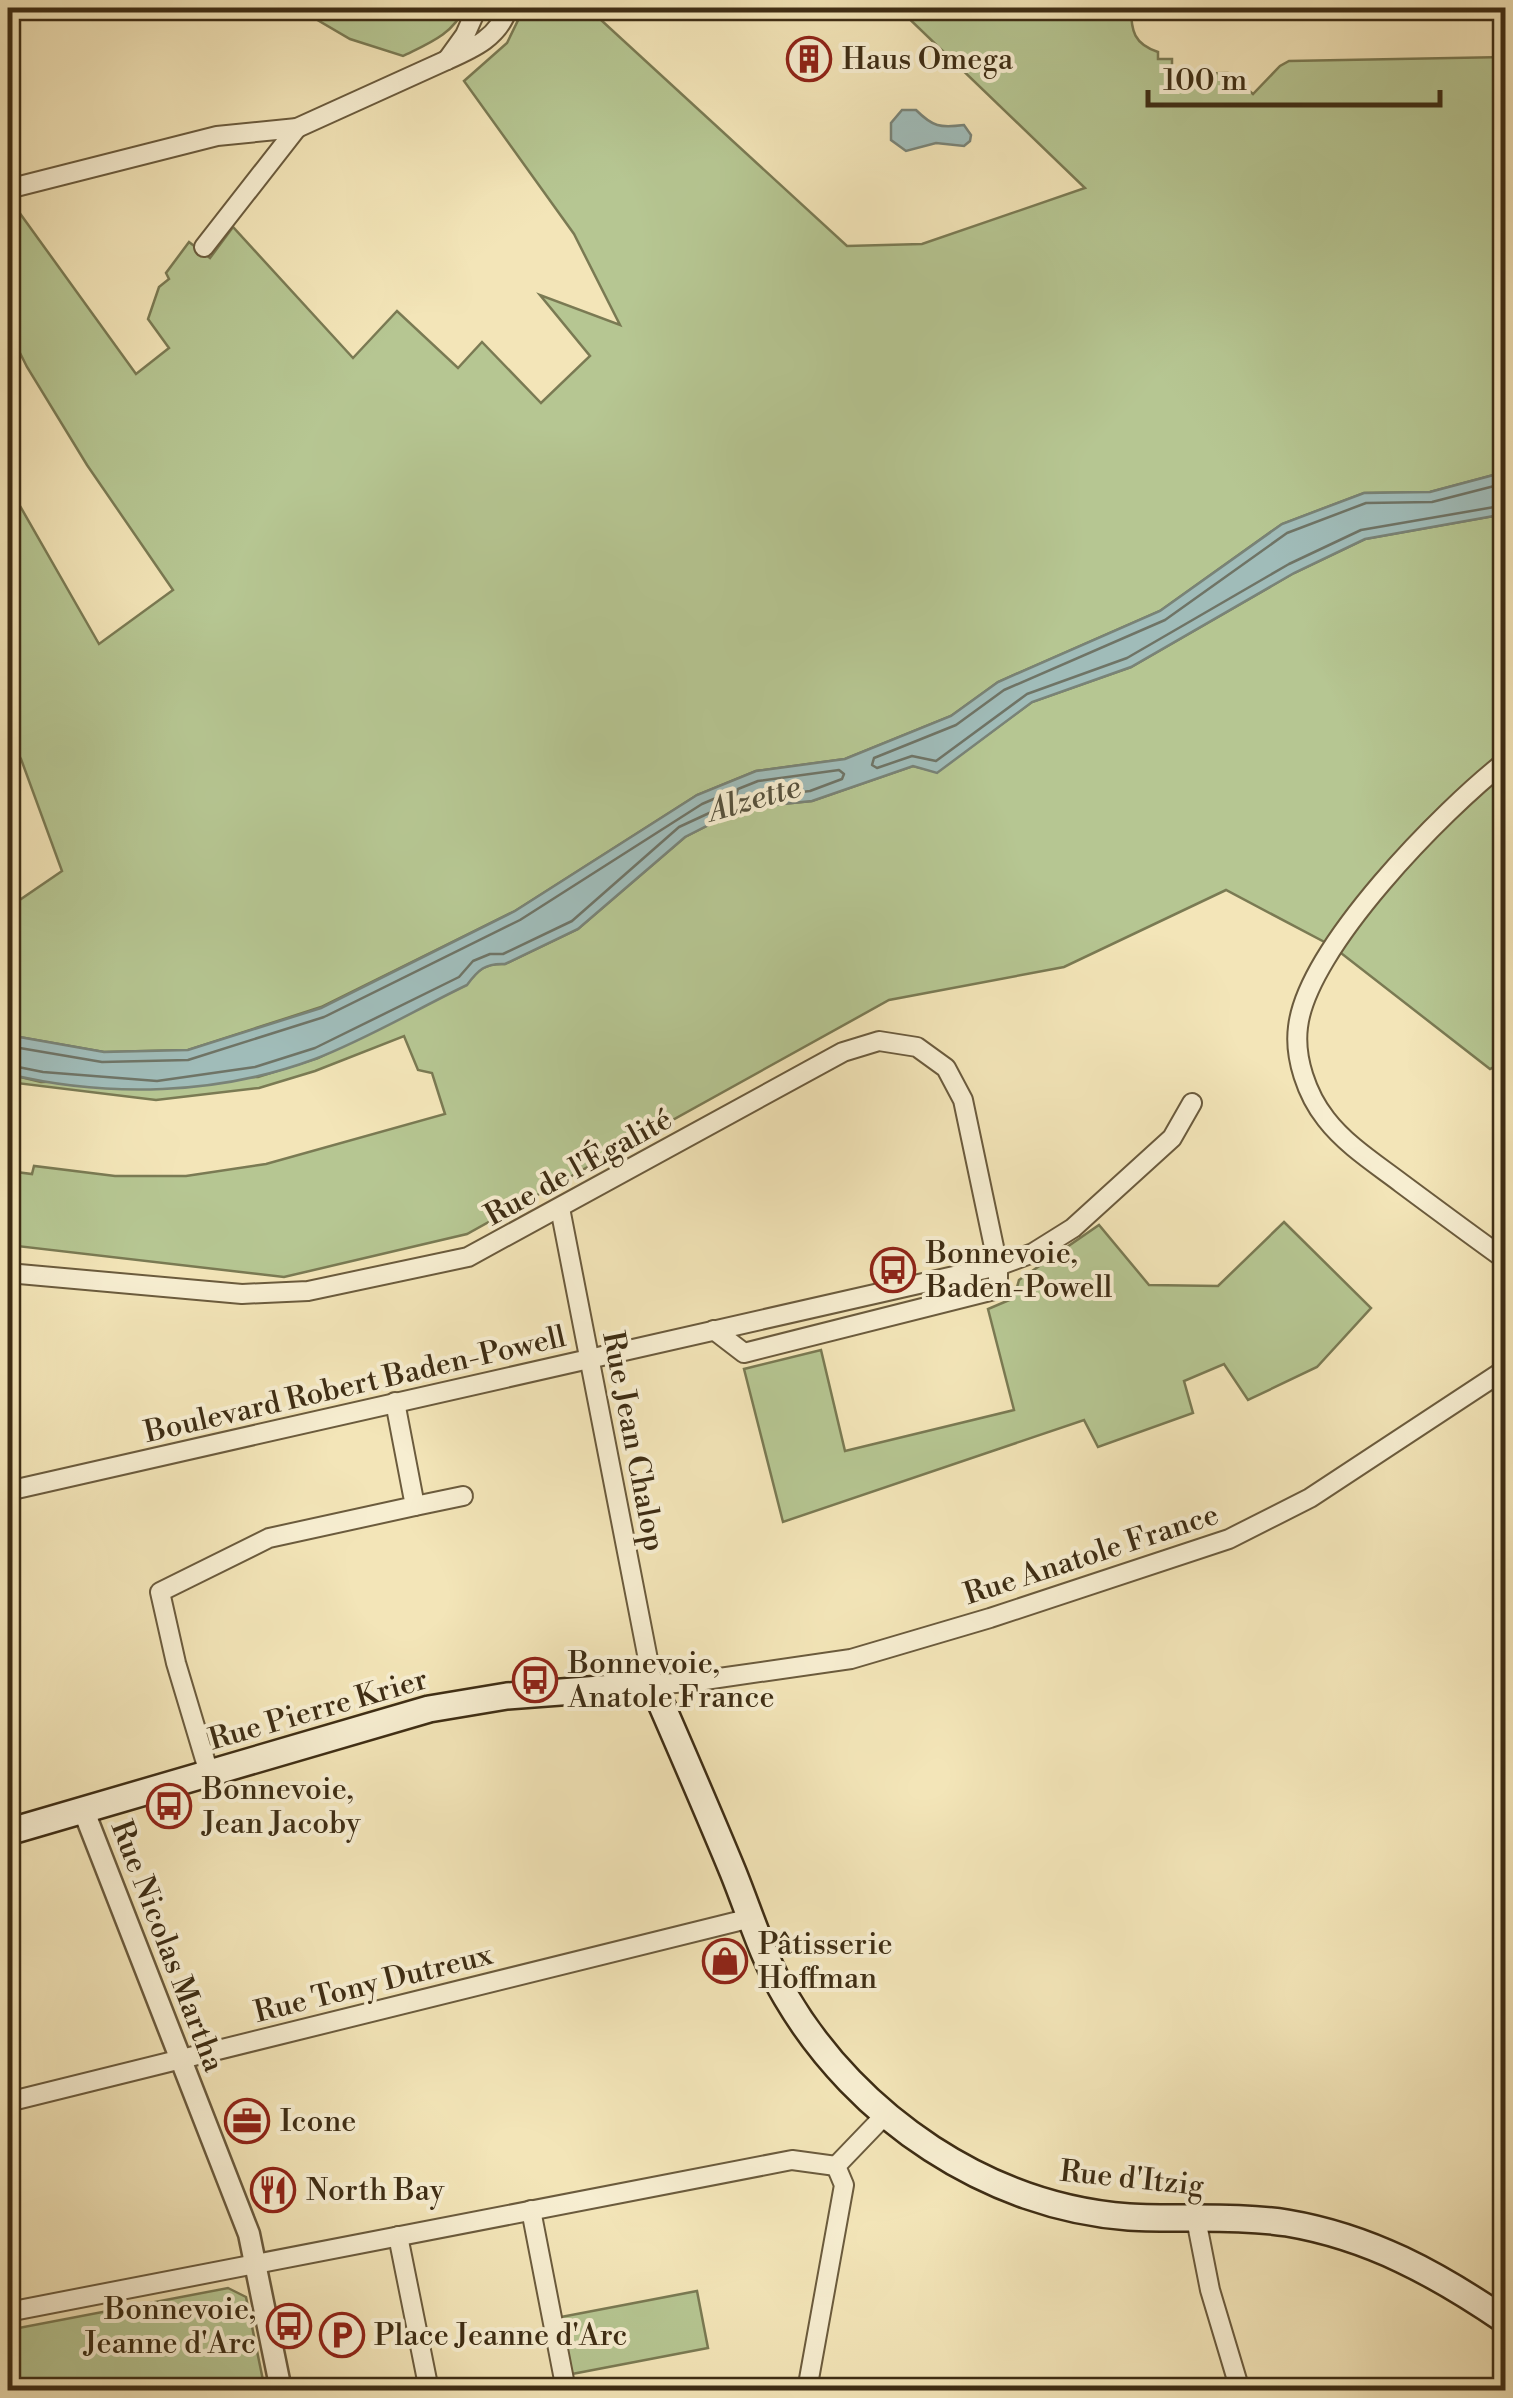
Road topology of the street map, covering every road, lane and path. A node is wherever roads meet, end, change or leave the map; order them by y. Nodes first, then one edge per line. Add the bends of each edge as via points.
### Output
1 (477, 8) edge
2 (508, 8) edge
3 (447, 60) junction
4 (297, 128) junction
5 (8, 189) edge
6 (204, 247) dead end
7 (1506, 761) edge
8 (1192, 1103) dead end
9 (560, 1208) junction
10 (1506, 1260) edge
11 (998, 1266) junction
12 (8, 1272) edge
13 (714, 1330) junction
14 (590, 1358) junction
15 (1506, 1369) edge
16 (395, 1402) junction
17 (8, 1491) edge
18 (462, 1496) dead end
19 (415, 1506) junction
20 (654, 1685) junction
21 (210, 1773) junction
22 (83, 1810) junction
23 (8, 1832) edge
24 (751, 1918) junction
25 (180, 2059) junction
26 (8, 2102) edge
27 (885, 2114) junction
28 (836, 2166) junction
29 (531, 2210) junction
30 (1196, 2219) junction
31 (398, 2236) junction
32 (256, 2264) junction
33 (8, 2312) edge
34 (1506, 2320) edge
35 (281, 2390) edge
36 (429, 2390) edge
37 (566, 2390) edge
38 (807, 2390) edge
39 (1240, 2390) edge

1 - 3 street
2 - 3 street via 483,44
3 - 4 street
4 - 5 street via 217,136
4 - 6 street
7 - 10 street via 1423,836 1332,946 1306,995 1298,1028 1308,1089 1326,1120
8 - 11 street, Boulevard Robert Baden-Powell via 1172,1138 1073,1228
9 - 11 street, Rue de l'Égalité via 843,1052 879,1041 917,1047 946,1068 964,1100
9 - 12 street, Rue de l'Égalité via 468,1258 308,1291 242,1294
9 - 14 street, Rue Jean Chalop
11 - 13 street, Boulevard Robert Baden-Powell
11 - 13 street, Boulevard Robert Baden-Powell via 998,1290 744,1352
13 - 14 street, Boulevard Robert Baden-Powell
14 - 16 street, Boulevard Robert Baden-Powell
14 - 20 street, Rue Jean Chalop
15 - 20 street, Rue Anatole France via 1310,1498 1230,1539 851,1658
16 - 17 street, Boulevard Robert Baden-Powell
16 - 19 street
18 - 19 street
19 - 21 street via 270,1538 160,1592
20 - 21 main road, Rue Pierre Krier via 507,1696 429,1710
20 - 24 main road, Rue d'Itzig
21 - 22 main road, Rue Pierre Krier
22 - 23 main road, Rue Pierre Krier
22 - 25 street, Rue Nicolas Martha
24 - 25 street, Rue Tony Dutreux
24 - 27 main road, Rue d'Itzig via 788,2001
25 - 26 street, Rue Tony Dutreux
25 - 32 street, Rue Nicolas Martha
27 - 28 street
27 - 30 main road, Rue d'Itzig via 964,2170 1028,2197 1086,2211
28 - 29 street via 792,2160
28 - 38 street via 844,2184
29 - 31 street
29 - 37 street
30 - 34 main road, Rue d'Itzig via 1284,2223 1345,2235 1399,2255
30 - 39 street
31 - 32 street
31 - 36 street
32 - 33 street
32 - 35 street, Rue Nicolas Martha

